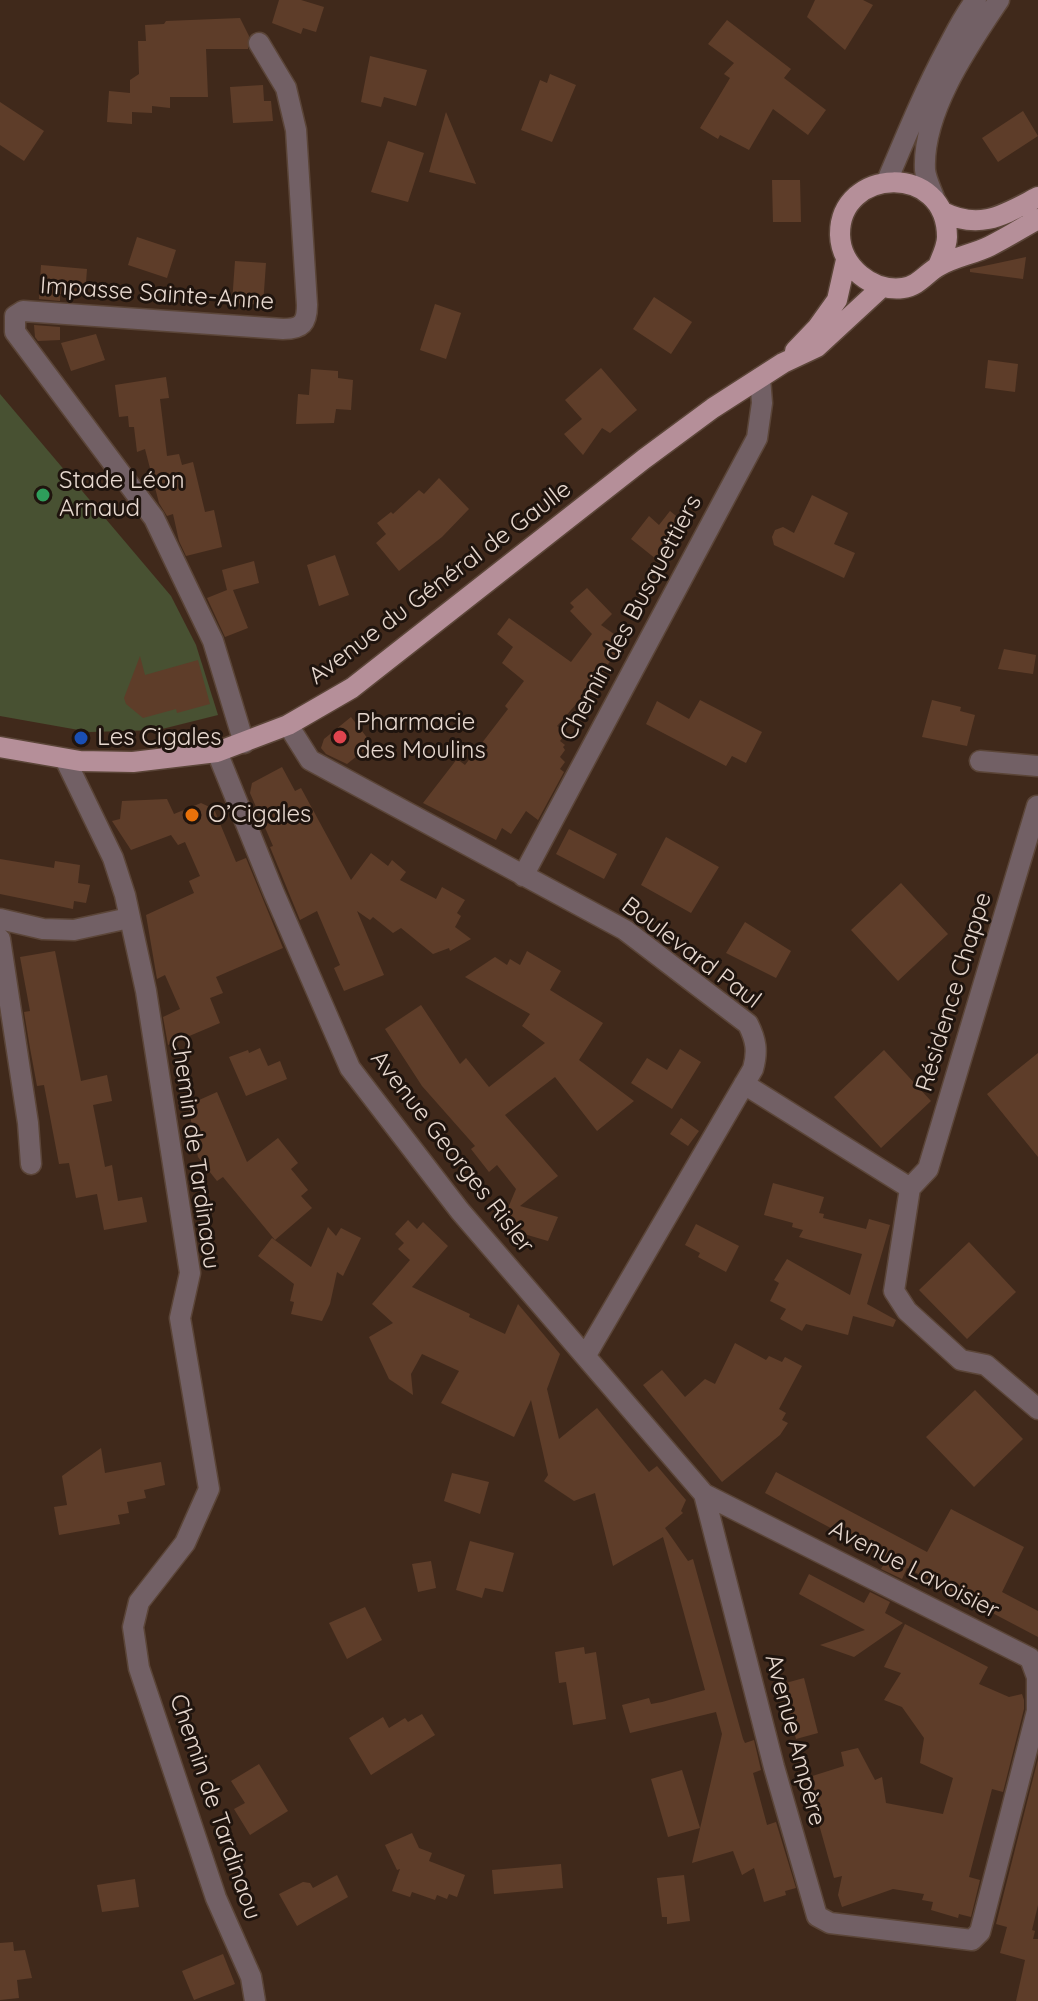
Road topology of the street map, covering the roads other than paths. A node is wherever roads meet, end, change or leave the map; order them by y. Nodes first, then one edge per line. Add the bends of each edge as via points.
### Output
1 (976, 0) edge
2 (999, 0) edge
3 (259, 43) dead end
4 (887, 181) junction
5 (1038, 197) edge
6 (939, 206) junction
7 (1038, 219) edge
8 (846, 260) junction
9 (938, 266) junction
10 (882, 287) junction
11 (783, 363) junction
12 (760, 378) junction
13 (288, 725) junction
14 (244, 743) junction
15 (0, 747) edge
16 (217, 752) junction
17 (65, 759) junction
18 (980, 761) dead end
19 (1038, 766) edge
20 (1037, 806) edge
21 (523, 876) junction
22 (129, 918) junction
23 (0, 919) edge
24 (0, 939) edge
25 (744, 1084) junction
26 (31, 1164) dead end
27 (910, 1188) junction
28 (586, 1355) junction
29 (1038, 1409) edge
30 (704, 1494) junction
31 (900, 1932) joint
32 (255, 2001) edge

1 - 4 street via 941,61
2 - 6 street via 949,81 926,142 925,174
3 - 14 street, Impasse Sainte-Anne via 286,88 296,130 304,324 283,329 23,311 13,325 154,518 213,641
4 - 6 main road via 922,188
4 - 8 main road via 863,190 846,210 840,235
5 - 6 main road via 980,222 956,218
6 - 9 main road via 948,240
7 - 9 main road via 989,247
8 - 10 main road via 861,277
8 - 11 main road, Avenue du Général de Gaulle via 837,300
9 - 10 main road via 903,288
10 - 11 main road, Avenue du Général de Gaulle via 817,347
11 - 12 main road, Avenue du Général de Gaulle
12 - 13 main road, Avenue du Général de Gaulle via 644,459 352,688
12 - 21 street, Chemin des Busquettiers via 757,438
13 - 14 main road, Avenue du Général de Gaulle
13 - 21 street, Boulevard Paul via 310,760
14 - 16 main road, Avenue du Général de Gaulle
15 - 17 main road, Avenue du Général de Gaulle
16 - 17 main road, Avenue du Général de Gaulle via 133,762
16 - 28 street, Avenue Georges Risler via 350,1068 460,1211
17 - 22 street, Chemin de Tardinaou via 113,858
18 - 19 street
20 - 27 street, Résidence Chappe via 928,1169
21 - 25 street, Boulevard Paul via 625,930 748,1024 757,1054
22 - 23 street via 74,930
22 - 32 street, Chemin de Tardinaou via 146,991 190,1273 180,1318 209,1489 185,1543 139,1602 133,1627 139,1668 216,1898 251,1977
24 - 26 street
25 - 27 street
25 - 28 street, Boulevard Paul
27 - 29 street, Résidence Chappe via 894,1291 907,1311 961,1360 986,1365
28 - 30 street, Avenue Georges Risler
30 - 31 street, Avenue Ampère via 817,1916 830,1923
30 - 31 street, Avenue Lavoisier via 1030,1658 1037,1677 1037,1711 980,1932 972,1940

